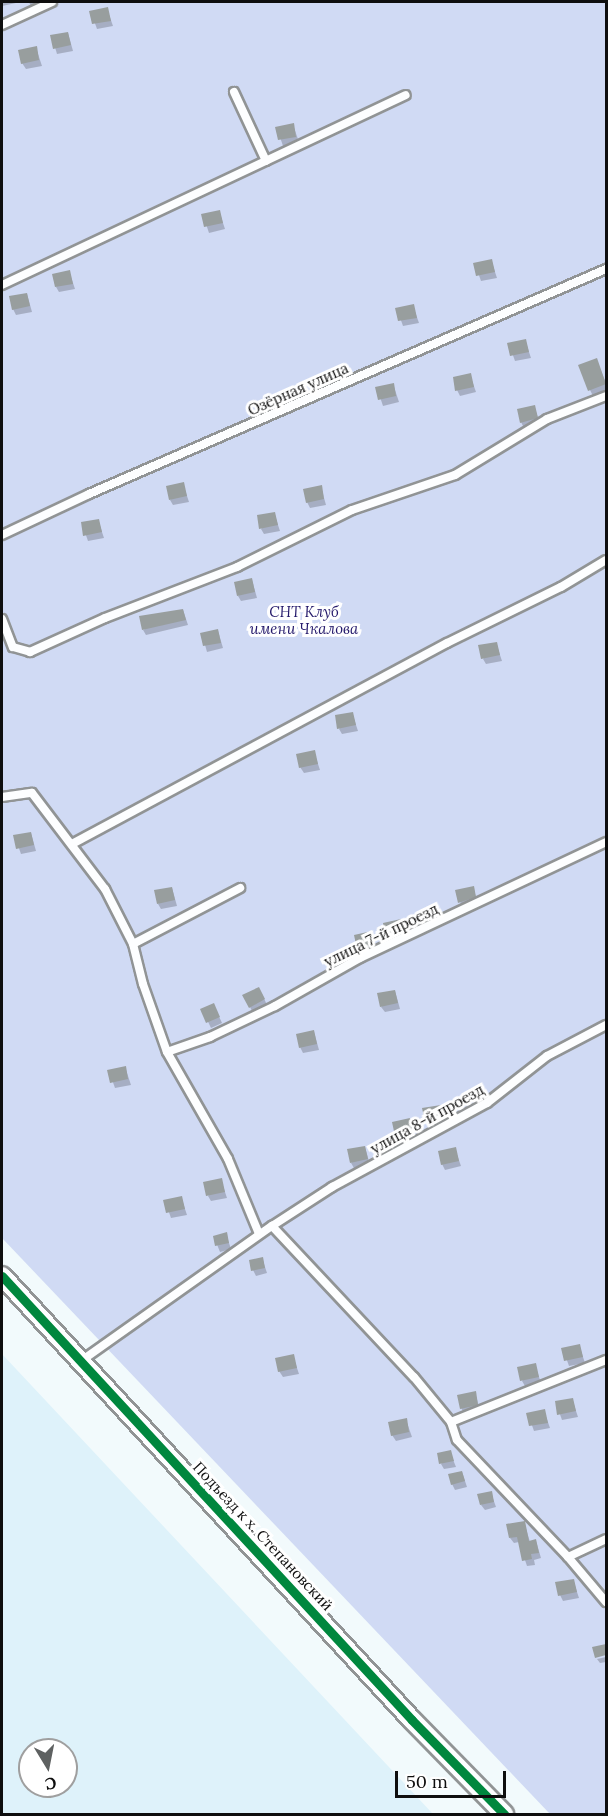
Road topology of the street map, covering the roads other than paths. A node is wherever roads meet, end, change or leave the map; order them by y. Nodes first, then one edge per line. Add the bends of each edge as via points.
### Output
1 (52, 2) edge
2 (2, 25) edge
3 (234, 92) dead end
4 (405, 94) dead end
5 (266, 161) junction
6 (606, 269) edge
7 (2, 285) edge
8 (606, 396) edge
9 (2, 535) edge
10 (606, 560) edge
11 (2, 618) edge
12 (2, 797) edge
13 (606, 842) edge
14 (72, 844) junction
15 (240, 888) dead end
16 (133, 944) junction
17 (606, 1025) edge
18 (167, 1052) junction
19 (272, 1226) junction
20 (259, 1234) junction
21 (2, 1276) edge
22 (606, 1360) edge
23 (81, 1361) junction
24 (451, 1422) junction
25 (606, 1539) edge
26 (568, 1557) junction
27 (606, 1602) edge
28 (504, 1815) edge

1 - 2 lane
3 - 5 lane
4 - 5 lane
5 - 7 lane
6 - 9 lane, Озёрная улица
8 - 11 lane via 547,419 455,475 352,510 237,567 30,652 13,647
10 - 14 lane
12 - 14 lane via 32,793
13 - 18 lane, улица 7-й проезд via 360,958 275,1006 210,1037
14 - 16 lane via 105,889
15 - 16 lane
16 - 18 lane
17 - 19 lane, улица 8-й проезд via 548,1056 487,1103 332,1187
18 - 20 lane via 228,1159
19 - 20 lane, улица 8-й проезд
19 - 24 lane via 414,1377
20 - 23 lane, улица 8-й проезд
21 - 23 street, Подъезд к х. Степановский
22 - 24 lane
23 - 28 street, Подъезд к х. Степановский
24 - 26 lane via 457,1440
25 - 26 lane
26 - 27 lane

